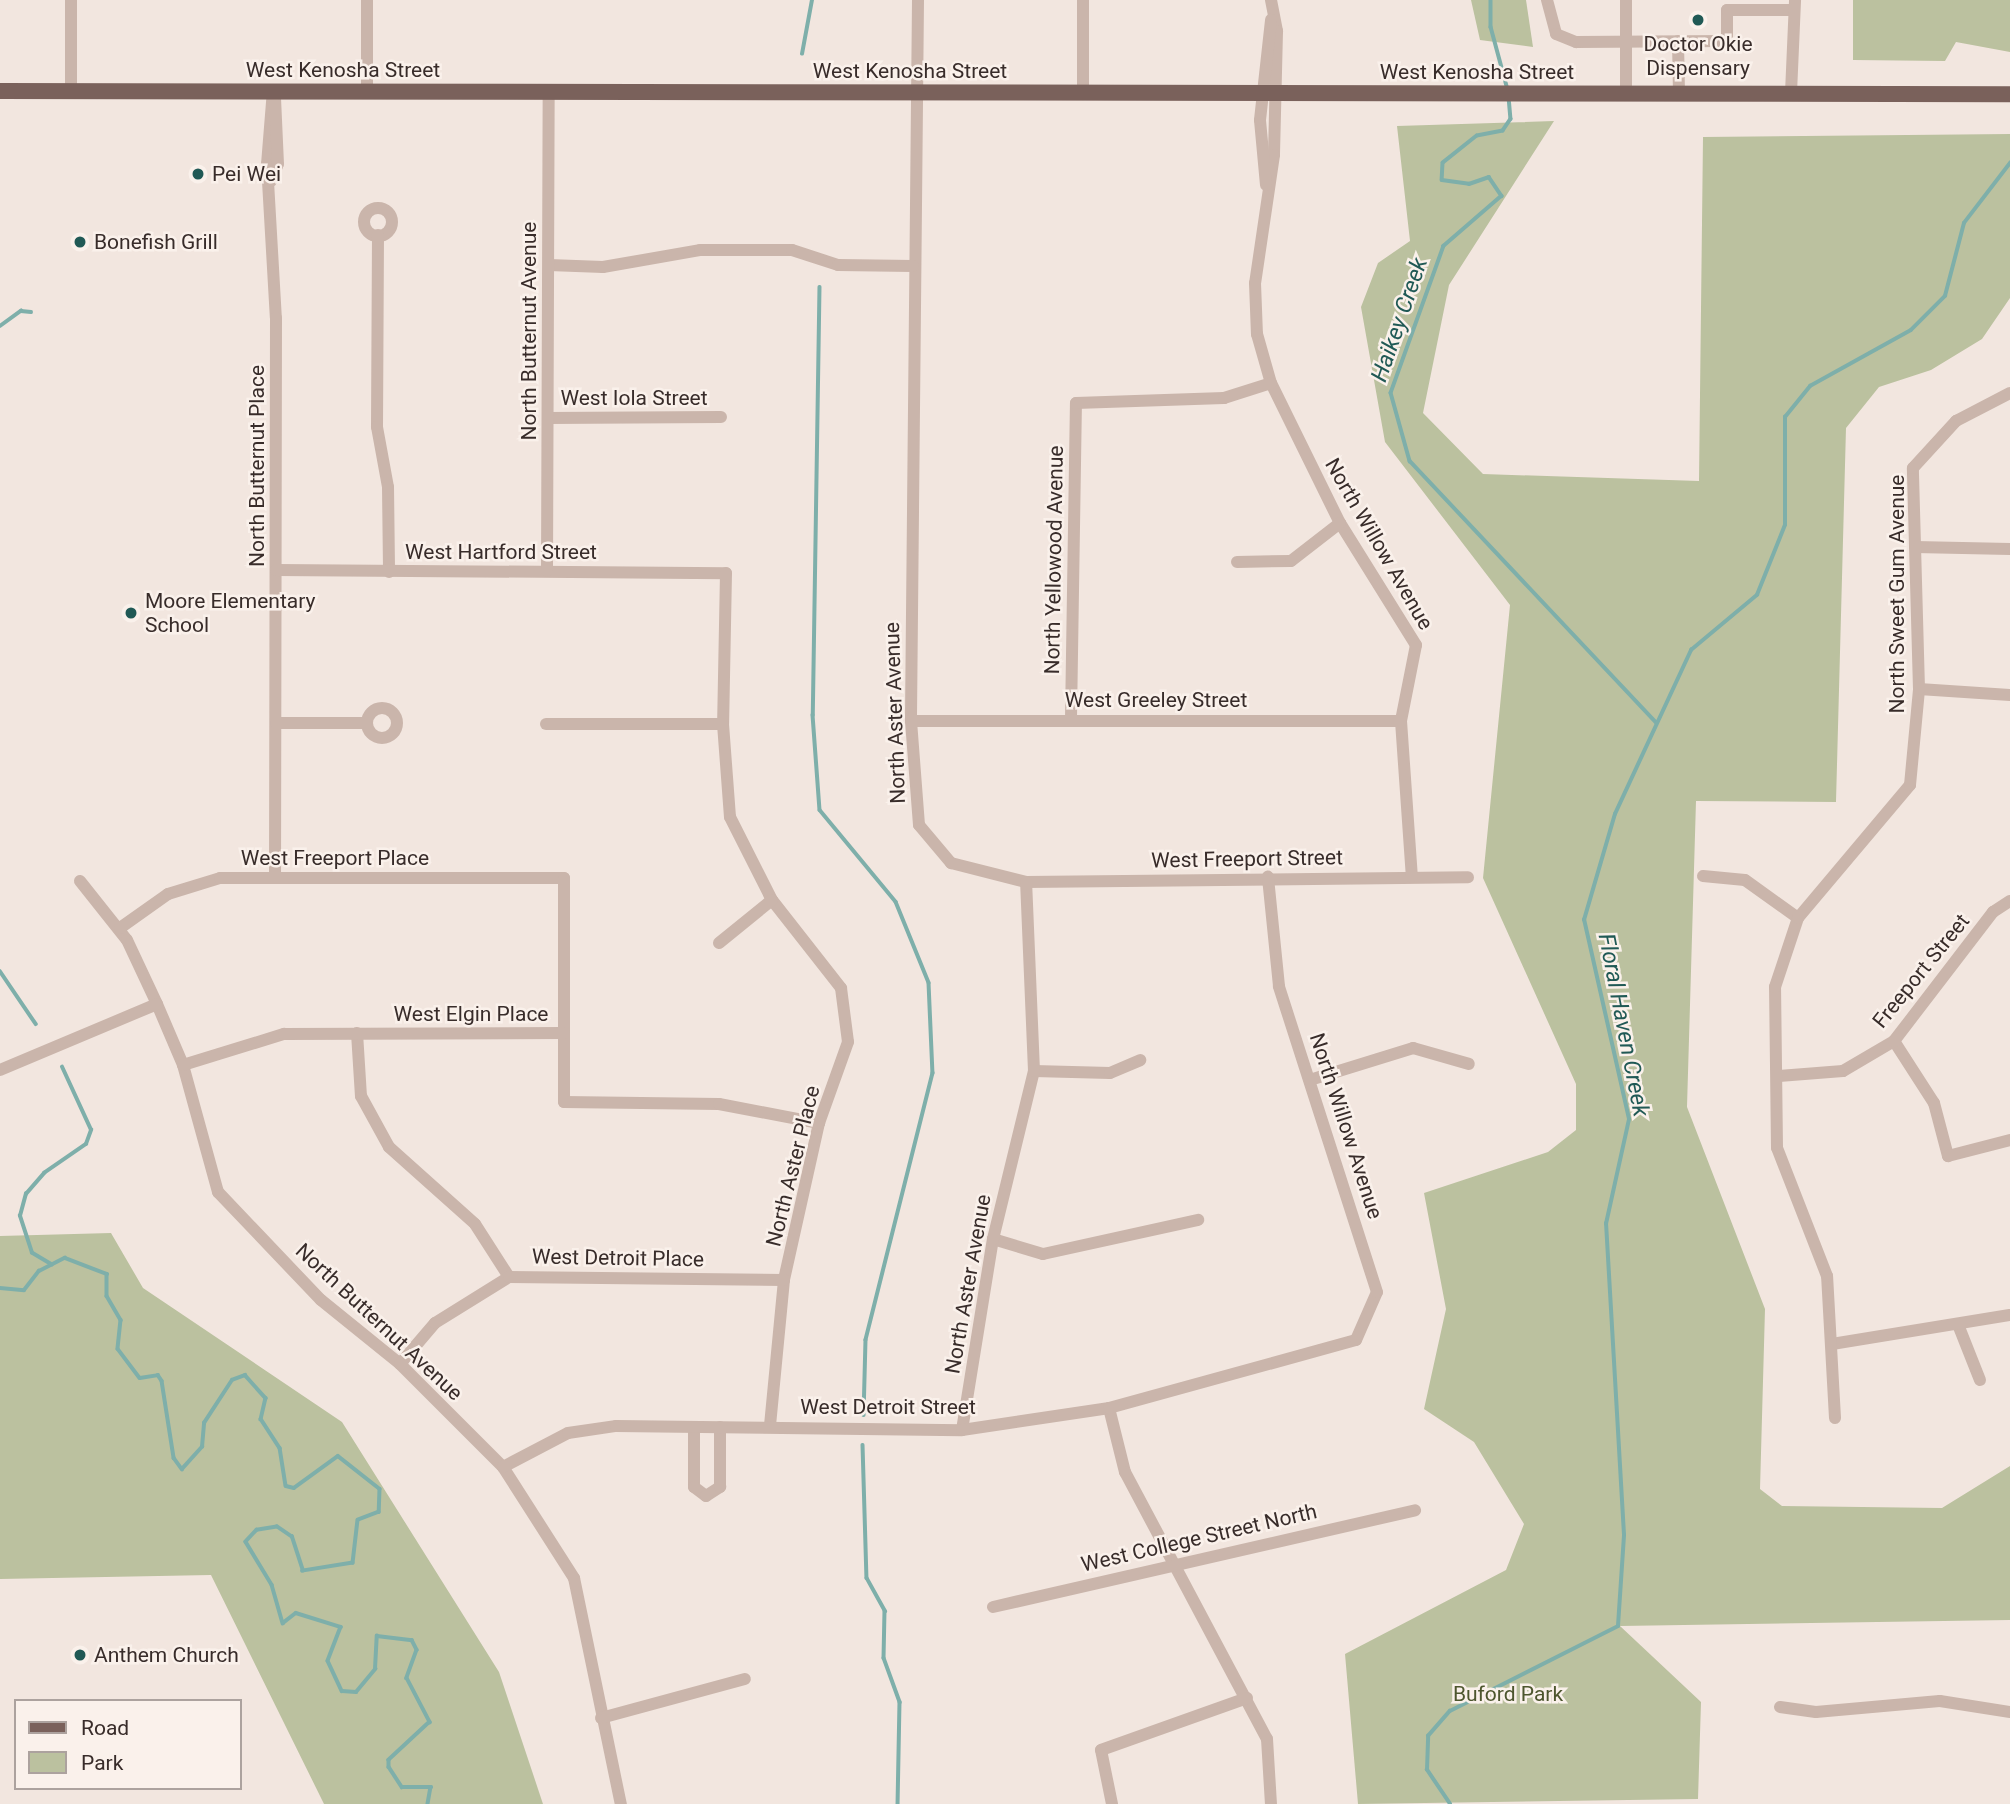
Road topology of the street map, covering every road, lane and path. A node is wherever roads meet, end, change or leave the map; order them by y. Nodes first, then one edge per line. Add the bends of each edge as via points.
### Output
1 (71, 0) edge
2 (367, 0) edge
3 (918, 0) edge
4 (1083, 0) edge
5 (1270, 0) edge
6 (1548, 0) edge
7 (1626, 0) edge
8 (1795, 5) edge
9 (1678, 41) junction
10 (1626, 43) junction
11 (273, 90) junction
12 (367, 90) junction
13 (0, 91) edge
14 (71, 91) junction
15 (549, 91) junction
16 (916, 92) junction
17 (1083, 92) junction
18 (1269, 93) junction
19 (1626, 93) junction
20 (1679, 93) junction
21 (1791, 93) junction
22 (2010, 94) edge
23 (377, 235) dead end
24 (549, 265) junction
25 (913, 266) junction
26 (1271, 383) junction
27 (2010, 393) edge
28 (721, 417) dead end
29 (548, 418) junction
30 (1340, 523) junction
31 (1915, 547) junction
32 (2010, 549) edge
33 (1237, 562) dead end
34 (276, 570) junction
35 (547, 571) junction
36 (389, 572) junction
37 (726, 573) joint
38 (1919, 689) junction
39 (2010, 695) edge
40 (1071, 718) junction
41 (1401, 721) junction
42 (911, 722) junction
43 (276, 723) junction
44 (366, 723) dead end
45 (546, 724) dead end
46 (723, 724) junction
47 (1703, 876) dead end
48 (275, 877) junction
49 (1268, 877) junction
50 (1412, 877) junction
51 (1468, 877) dead end
52 (80, 881) dead end
53 (1026, 882) junction
54 (772, 900) junction
55 (2010, 901) edge
56 (1798, 918) junction
57 (120, 928) junction
58 (719, 943) dead end
59 (157, 1004) junction
60 (357, 1032) junction
61 (564, 1033) junction
62 (1894, 1041) junction
63 (1140, 1060) dead end
64 (1469, 1064) dead end
65 (183, 1065) junction
66 (0, 1070) edge
67 (1034, 1071) junction
68 (1779, 1076) junction
69 (1313, 1079) junction
70 (819, 1123) junction
71 (2010, 1140) edge
72 (1198, 1220) dead end
73 (993, 1239) junction
74 (509, 1277) junction
75 (784, 1280) junction
76 (2010, 1315) edge
77 (1959, 1327) junction
78 (1356, 1340) joint
79 (1832, 1344) junction
80 (400, 1364) junction
81 (1980, 1380) dead end
82 (1109, 1408) junction
83 (1835, 1419) dead end
84 (770, 1426) junction
85 (720, 1427) junction
86 (694, 1428) junction
87 (962, 1430) junction
88 (503, 1467) junction
89 (1415, 1510) dead end
90 (1170, 1563) junction
91 (993, 1607) dead end
92 (746, 1679) dead end
93 (1247, 1698) junction
94 (1780, 1707) dead end
95 (2010, 1712) edge
96 (601, 1718) junction
97 (621, 1804) edge
98 (1112, 1804) edge
99 (1271, 1804) edge

1 - 14 street
2 - 12 street
3 - 16 street, North Aster Avenue
4 - 17 street
5 - 18 street, North Willow Avenue
6 - 10 street via 1556,34 1576,42
7 - 10 street
8 - 9 street via 1727,10 1727,41
8 - 21 street
9 - 10 street
9 - 20 street
10 - 19 street
11 - 12 main road, West Kenosha Street
11 - 14 main road, West Kenosha Street
11 - 34 street, North Butternut Place via 278,164 271,181
12 - 15 main road, West Kenosha Street
13 - 14 main road, West Kenosha Street
15 - 16 main road, West Kenosha Street
15 - 24 street, North Butternut Avenue
16 - 17 main road, West Kenosha Street
16 - 25 street, North Aster Avenue
17 - 18 main road, West Kenosha Street
18 - 19 main road, West Kenosha Street
18 - 26 street, North Willow Avenue via 1269,200 1254,309
19 - 20 main road, West Kenosha Street
20 - 21 main road, West Kenosha Street
21 - 22 main road, West Kenosha Street
23 - 36 street via 377,427 388,487
24 - 25 street via 603,267 700,250 792,250 838,265
24 - 29 street, North Butternut Avenue
25 - 42 street, North Aster Avenue
26 - 30 street, North Willow Avenue
26 - 40 street, North Yellowood Avenue via 1224,398 1076,403
27 - 31 street, North Sweet Gum Avenue via 1956,421 1913,468
28 - 29 street, West Iola Street
29 - 35 street, North Butternut Avenue
30 - 33 street via 1291,561
30 - 41 street, North Willow Avenue via 1416,645
31 - 32 street
31 - 38 street, North Sweet Gum Avenue
34 - 36 street, West Hartford Street
34 - 43 street, North Butternut Place
35 - 36 street, West Hartford Street
35 - 37 street, West Hartford Street
37 - 46 street, North Aster Place
38 - 39 street
38 - 56 street, North Sweet Gum Avenue via 1910,785
40 - 41 street, West Greeley Street
40 - 42 street, West Greeley Street
41 - 50 street, North Willow Avenue
42 - 53 street, North Aster Avenue via 919,825 951,863
43 - 44 street
43 - 48 street, North Butternut Place
45 - 46 street
46 - 54 street, North Aster Place via 730,817
47 - 56 street via 1745,880
48 - 57 street, West Freeport Place via 197,882
48 - 61 street, West Freeport Place via 564,878
49 - 50 street, West Freeport Street
49 - 53 street, West Freeport Street
49 - 69 street, North Willow Avenue via 1279,986
50 - 51 street, West Freeport Street
52 - 57 street, North Butternut Avenue
53 - 67 street, North Aster Avenue
54 - 58 street
54 - 70 street, North Aster Place via 841,988 848,1042
55 - 62 street, Freeport Street via 1993,912
56 - 68 street, North Sweet Gum Avenue via 1775,987
57 - 59 street, North Butternut Avenue
59 - 65 street, North Butternut Avenue
59 - 66 street
60 - 61 street, West Elgin Place
60 - 65 street, West Elgin Place via 270,1036
60 - 74 street via 361,1096 389,1147 475,1224
61 - 70 street, West Elgin Place via 564,1102 719,1104
62 - 68 street, Freeport Street via 1843,1071
62 - 71 street via 1934,1103 1948,1156
63 - 67 street via 1110,1073
64 - 69 street via 1413,1048
65 - 80 street, North Butternut Avenue via 218,1192 321,1300
67 - 73 street, North Aster Avenue
68 - 79 street, North Sweet Gum Avenue via 1777,1148 1827,1276
69 - 78 street, North Willow Avenue via 1377,1292
70 - 75 street, North Aster Place
72 - 73 street via 1043,1254
73 - 87 street, North Aster Avenue
74 - 75 street, West Detroit Place
74 - 80 street, West Detroit Place via 435,1323
75 - 84 street, North Aster Place
76 - 77 street
77 - 79 street
77 - 81 street
78 - 82 street, West Detroit Street
79 - 83 street, North Sweet Gum Avenue
80 - 88 street, North Butternut Avenue
82 - 87 street, West Detroit Street
82 - 90 street via 1125,1472
84 - 85 street, West Detroit Street
84 - 87 street, West Detroit Street
85 - 86 street, West Detroit Street
85 - 86 street via 720,1487 706,1496 694,1488
86 - 88 street, West Detroit Street via 615,1426 568,1433
88 - 96 street, North Butternut Avenue via 574,1578
89 - 90 street, West College Street North
90 - 91 street, West College Street North
90 - 93 street
92 - 96 street
93 - 98 street via 1101,1750
93 - 99 street via 1267,1740
94 - 95 street via 1816,1712 1940,1701
96 - 97 street, North Butternut Avenue

